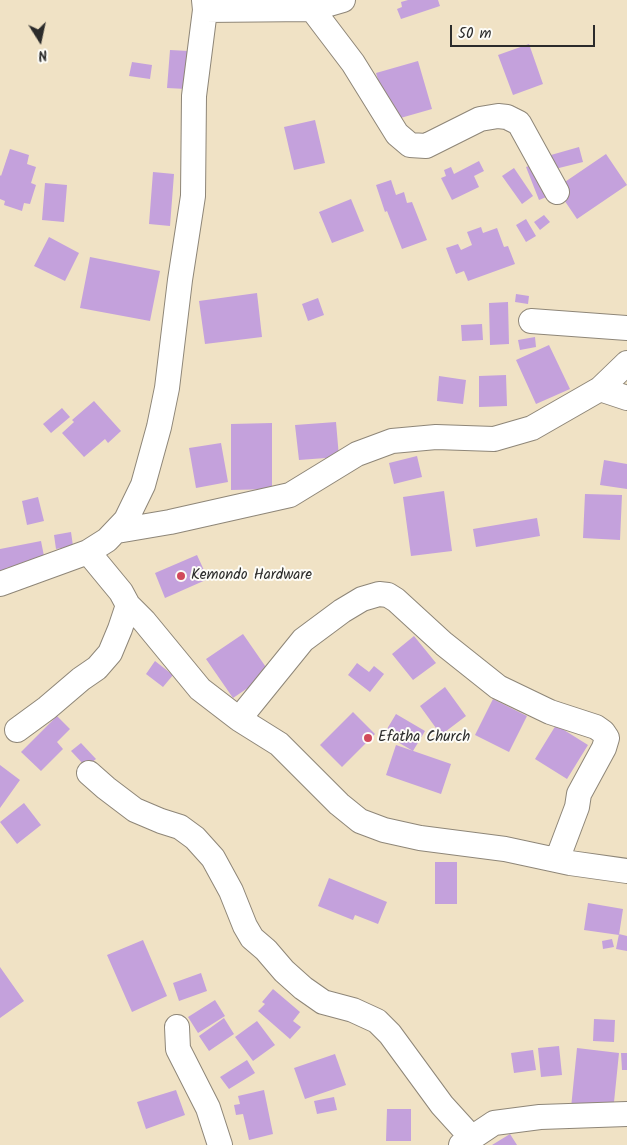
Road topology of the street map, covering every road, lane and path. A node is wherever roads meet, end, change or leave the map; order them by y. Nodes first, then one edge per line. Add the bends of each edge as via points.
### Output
1 (343, 0) edge
2 (204, 5) edge
3 (312, 9) junction
4 (557, 192) dead end
5 (531, 321) dead end
6 (627, 328) edge
7 (627, 363) edge
8 (600, 389) junction
9 (627, 398) edge
10 (117, 531) junction
11 (88, 552) junction
12 (0, 584) edge
13 (128, 605) junction
14 (239, 719) junction
15 (17, 730) dead end
16 (89, 773) dead end
17 (557, 860) junction
18 (627, 870) edge
19 (177, 1027) dead end
20 (627, 1114) edge
21 (466, 1141) edge
22 (220, 1145) edge

1 - 3 street
2 - 3 street
2 - 10 street via 194,96 193,196 167,388 143,485
3 - 4 street via 353,63 397,134 410,145 426,146 480,119 507,117 519,123
5 - 6 street
7 - 8 street
8 - 9 street
8 - 10 street via 532,428 494,439 436,437 392,441 357,454 290,494
10 - 11 street
11 - 12 street
11 - 13 street
13 - 14 street via 200,690
13 - 15 street via 110,653 97,668
14 - 17 street via 280,744 360,821 420,838 505,849
14 - 17 street via 303,640 362,599 388,595 498,687 603,732 606,738 604,748 579,794
16 - 21 street via 135,810 180,827 195,838 213,858 252,938 284,971 323,1002 377,1021 390,1034
17 - 18 street
19 - 22 street via 178,1049 208,1108
20 - 21 street via 540,1117 494,1123

